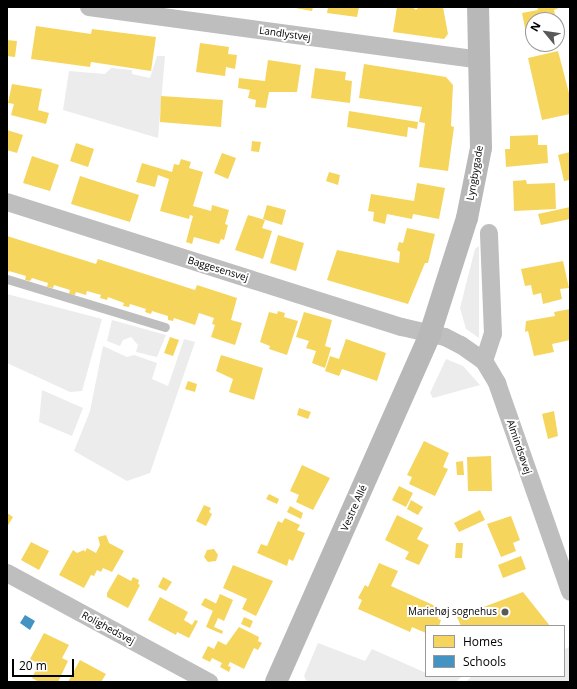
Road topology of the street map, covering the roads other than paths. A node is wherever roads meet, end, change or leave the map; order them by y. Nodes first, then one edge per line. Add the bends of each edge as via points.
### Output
1 (89, 7) edge
2 (478, 7) edge
3 (480, 60) junction
4 (7, 202) edge
5 (489, 233) dead end
6 (7, 279) edge
7 (166, 327) dead end
8 (430, 334) junction
9 (484, 361) junction
10 (7, 573) edge
11 (570, 592) edge
12 (209, 682) edge
13 (276, 682) edge

1 - 3 street, Landlystvej
2 - 3 street, Lyngbygade
3 - 8 street, Lyngbygade via 481,148 467,218
4 - 8 street, Baggesensvej
5 - 9 street via 493,334
6 - 7 lane
8 - 9 street, Almindsøvej via 451,339
8 - 13 street, Vestre Allé
9 - 11 street, Almindsøvej via 497,384
10 - 12 street, Rolighedsvej

